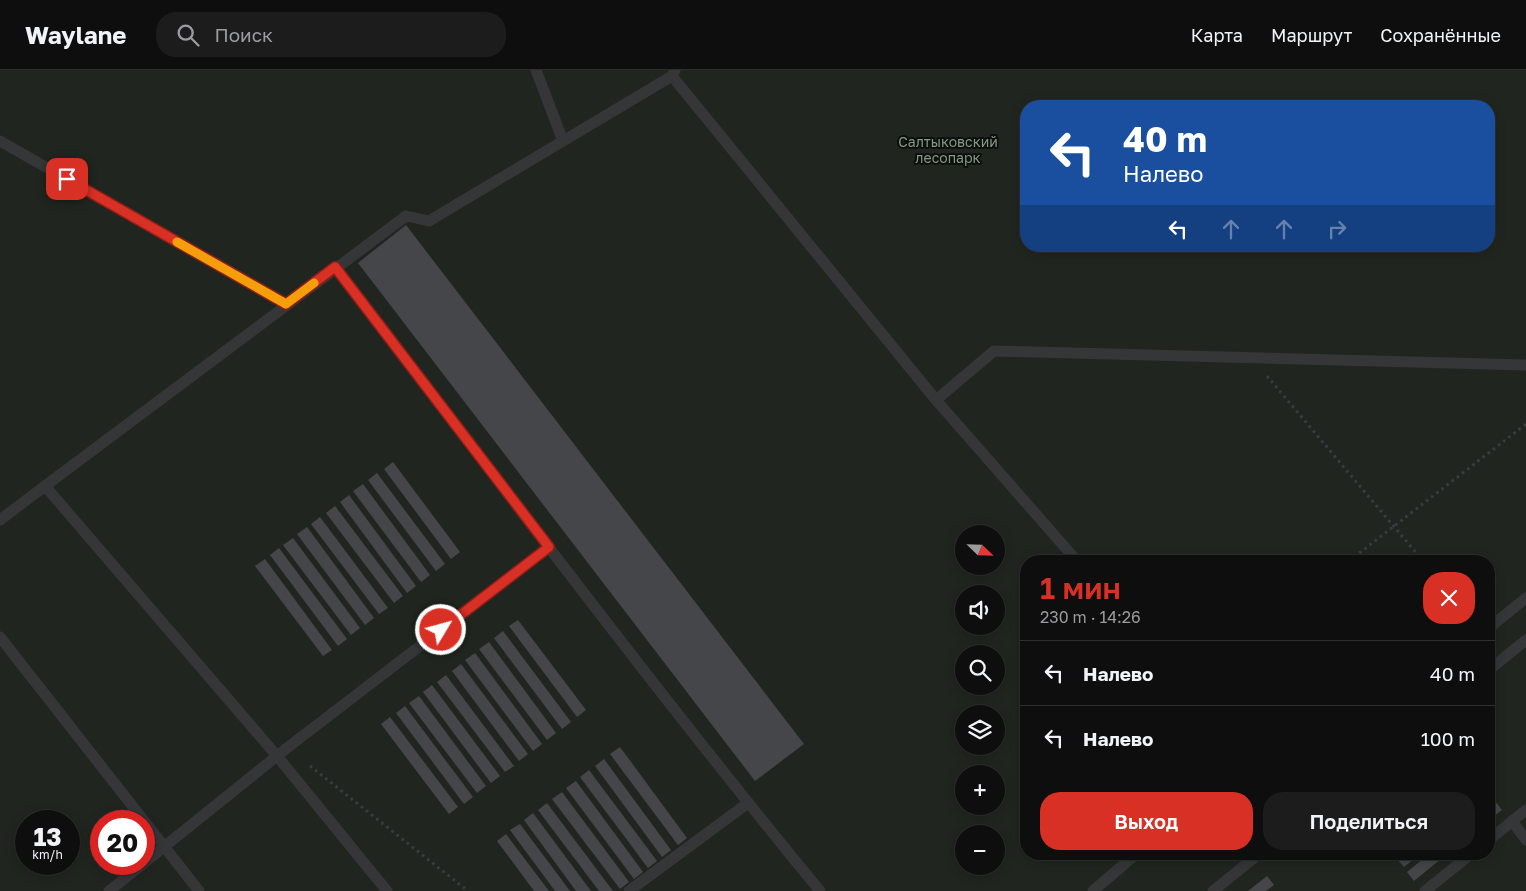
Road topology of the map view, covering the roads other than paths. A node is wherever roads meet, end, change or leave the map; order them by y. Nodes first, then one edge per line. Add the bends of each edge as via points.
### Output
1 (536, 70) edge
2 (674, 73) edge
3 (0, 141) edge
4 (563, 142) junction
5 (335, 267) junction
6 (286, 304) junction
7 (1526, 365) edge
8 (936, 400) junction
9 (45, 486) junction
10 (0, 520) edge
11 (549, 547) junction
12 (1072, 555) edge
13 (1526, 598) edge
14 (1495, 623) edge
15 (0, 637) edge
16 (1526, 640) edge
17 (1495, 665) edge
18 (277, 756) junction
19 (748, 803) junction
20 (1526, 810) edge
21 (1512, 821) junction
22 (1495, 835) edge
23 (1526, 840) edge
24 (164, 847) junction
25 (155, 854) edge
26 (1129, 860) edge
27 (1252, 860) edge
28 (1463, 860) edge
29 (128, 875) edge
30 (109, 891) edge
31 (199, 891) edge
32 (387, 891) edge
33 (629, 891) edge
34 (820, 891) edge
35 (1093, 891) edge
36 (1213, 891) edge
37 (1424, 891) edge

1 - 4 lane
2 - 4 lane
2 - 8 lane
3 - 6 lane
4 - 5 lane via 429,221 406,216
5 - 6 lane
5 - 11 lane
6 - 9 lane
7 - 8 lane via 994,351
8 - 12 lane
9 - 10 lane
9 - 18 lane
11 - 18 lane
11 - 19 lane
13 - 14 lane
15 - 24 lane
16 - 17 lane
18 - 24 lane
18 - 32 lane
19 - 33 lane
19 - 34 lane
20 - 21 lane
21 - 22 lane
21 - 23 lane
24 - 25 lane
24 - 31 lane
26 - 35 lane
27 - 36 lane
28 - 37 lane
29 - 30 lane

